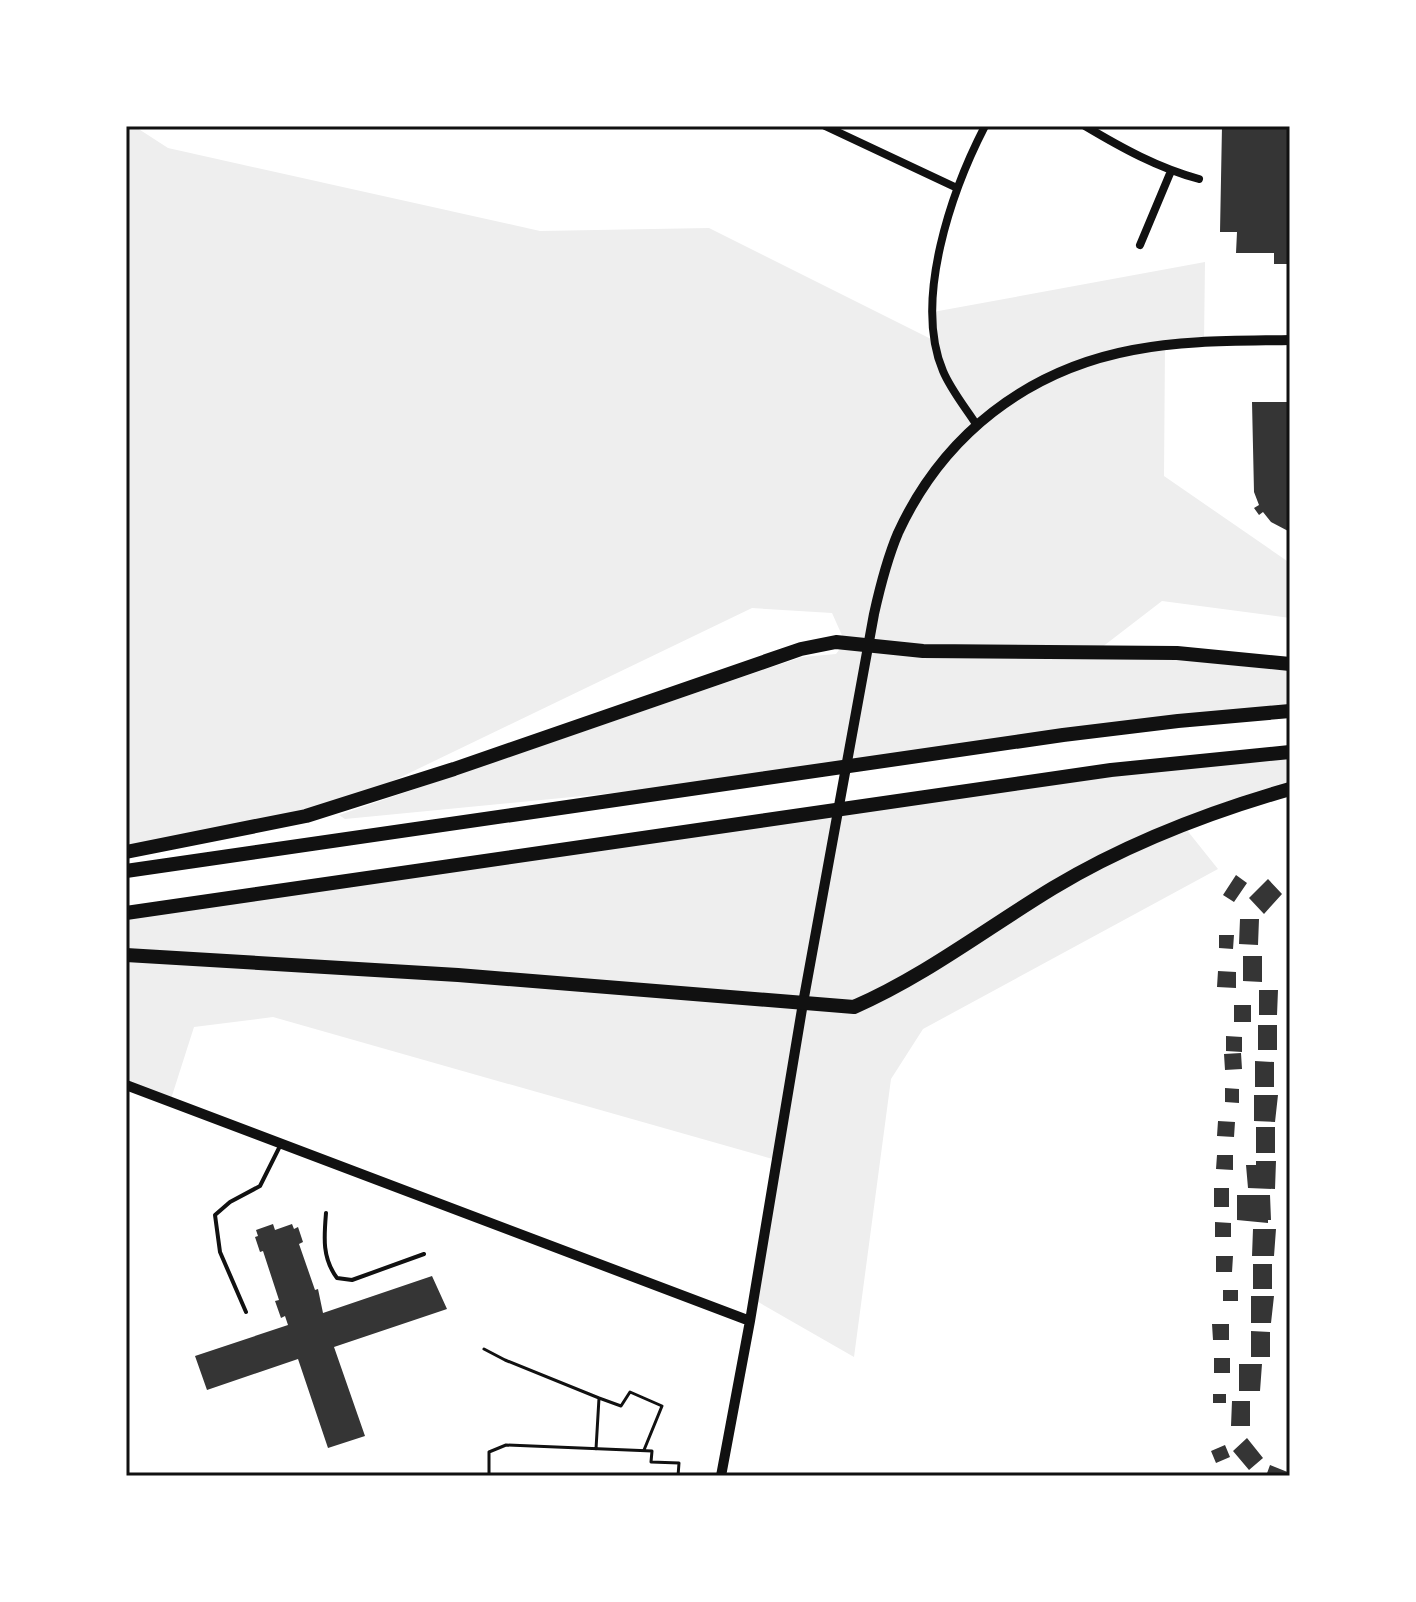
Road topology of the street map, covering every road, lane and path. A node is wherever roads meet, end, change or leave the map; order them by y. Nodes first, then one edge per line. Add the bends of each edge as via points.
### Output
1 (825, 126) edge
2 (985, 126) edge
3 (1085, 126) edge
4 (1171, 171) junction
5 (1199, 179) dead end
6 (957, 188) junction
7 (1140, 245) dead end
8 (1290, 340) edge
9 (976, 424) junction
10 (868, 643) junction
11 (1290, 664) edge
12 (1290, 711) edge
13 (1290, 752) edge
14 (1290, 789) edge
15 (126, 852) edge
16 (126, 871) edge
17 (126, 913) edge
18 (126, 955) edge
19 (803, 1003) junction
20 (126, 1085) edge
21 (281, 1144) junction
22 (326, 1213) dead end
23 (424, 1254) dead end
24 (246, 1312) dead end
25 (750, 1321) junction
26 (484, 1349) dead end
27 (599, 1398) junction
28 (596, 1449) junction
29 (644, 1450) junction
30 (489, 1476) edge
31 (678, 1476) edge
32 (721, 1476) edge

1 - 6 street
2 - 6 street
3 - 4 street
4 - 5 street
4 - 7 street
6 - 9 street via 942,243 933,312 935,341 943,370
8 - 9 street via 1177,343 1093,360 1029,387
9 - 10 street via 926,484 897,535
10 - 11 highway via 923,651 1177,653
10 - 15 highway via 801,649 306,816
10 - 19 street
12 - 16 highway via 1063,735
13 - 17 highway via 1111,770
14 - 19 highway via 1204,815 1127,848 866,1002 854,1007
18 - 19 highway
19 - 25 street
20 - 21 street
21 - 24 lane via 260,1186 215,1215 220,1252
21 - 25 street
22 - 23 lane via 324,1250 337,1278 352,1280
25 - 32 street
26 - 27 path
27 - 28 path
27 - 29 path via 621,1406 630,1392 662,1406
28 - 29 path
28 - 30 path via 506,1445 489,1452
29 - 31 path via 652,1451 651,1462 679,1463

